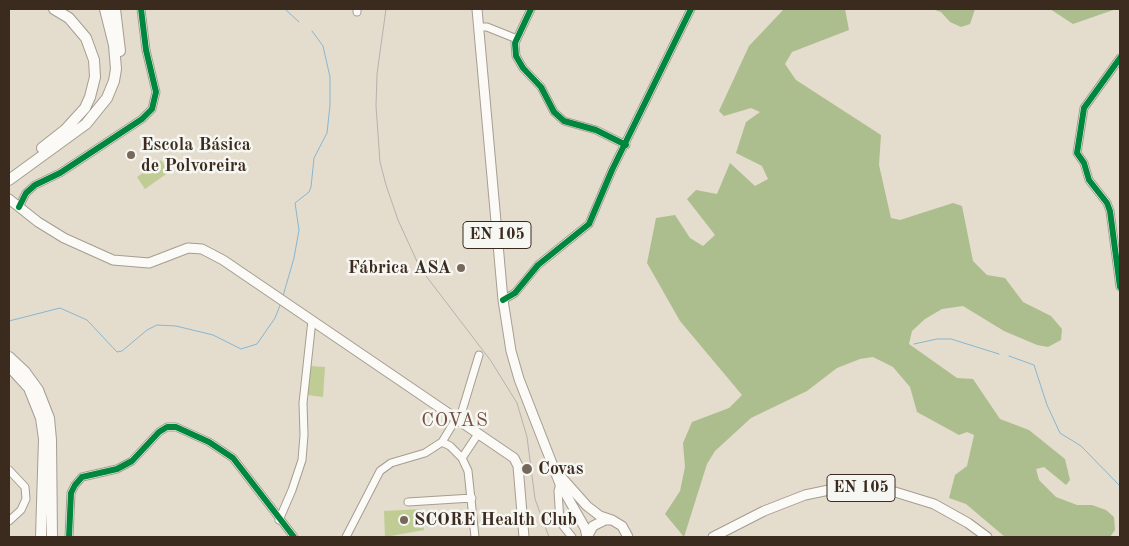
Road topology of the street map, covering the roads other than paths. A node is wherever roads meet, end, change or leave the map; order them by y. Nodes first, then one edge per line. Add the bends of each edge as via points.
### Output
1 (54, 9) edge
2 (99, 9) edge
3 (105, 9) edge
4 (115, 9) edge
5 (141, 9) edge
6 (477, 9) edge
7 (531, 9) edge
8 (691, 9) edge
9 (479, 27) junction
10 (517, 39) junction
11 (1120, 58) edge
12 (74, 133) junction
13 (626, 145) junction
14 (32, 156) junction
15 (9, 173) edge
16 (9, 180) edge
17 (9, 199) edge
18 (19, 207) junction
19 (1120, 287) edge
20 (503, 300) junction
21 (312, 320) junction
22 (479, 356) dead end
23 (9, 357) edge
24 (9, 366) edge
25 (458, 420) junction
26 (478, 434) junction
27 (442, 442) junction
28 (548, 455) junction
29 (462, 458) junction
30 (9, 470) edge
31 (560, 484) junction
32 (472, 498) junction
33 (408, 502) dead end
34 (279, 520) junction
35 (612, 520) junction
36 (9, 521) edge
37 (730, 528) junction
38 (627, 534) edge
39 (41, 537) edge
40 (52, 537) edge
41 (69, 537) edge
42 (294, 537) edge
43 (347, 537) edge
44 (475, 537) edge
45 (524, 537) edge
46 (572, 537) edge
47 (587, 537) edge
48 (635, 537) edge
49 (705, 537) edge
50 (713, 537) edge
51 (987, 537) edge

1 - 14 highway via 69,18 86,38 94,60 95,77 90,97 77,119
2 - 14 highway via 110,61 106,89 85,118
3 - 12 highway via 114,45 114,81 102,106
4 - 12 highway via 120,43 118,82 101,113 88,126
5 - 18 street via 156,92 152,109 60,173 36,185 26,193
6 - 9 main road, EN 105
7 - 10 street
8 - 13 street
9 - 10 street
9 - 20 main road, EN 105
10 - 13 street via 518,61 541,87 557,116
11 - 19 street via 1084,108 1077,153 1084,163 1088,180 1110,211
12 - 16 highway
13 - 20 street via 589,224 549,255 515,293
14 - 15 highway
17 - 18 main road
18 - 21 main road via 64,238 113,260 149,263 188,248 202,249
20 - 28 main road, EN 105 via 515,366
21 - 25 main road
21 - 34 street via 303,403 302,460
22 - 25 street
23 - 40 highway via 38,390 49,418
24 - 39 highway via 29,388 42,418
25 - 26 main road
25 - 27 street
26 - 29 street
26 - 45 main road via 514,458 518,466
27 - 29 street
27 - 43 street via 425,453 391,463 380,471
28 - 31 main road, EN 105
28 - 35 main road, EN 105 via 578,498 600,516
29 - 32 street
30 - 36 street via 25,487 26,499 21,510
31 - 46 street via 560,522
31 - 47 main road, EN 105
32 - 33 street
32 - 44 street
34 - 41 street via 233,458 176,426 159,432 132,461 82,477 71,494
34 - 42 street
35 - 38 main road, EN 105
35 - 47 main road, EN 105 via 599,522
37 - 49 main road, EN 105
37 - 50 main road, EN 105
37 - 51 main road, EN 105 via 805,495 864,488 895,492 934,504 968,522
38 - 48 main road, EN 105

